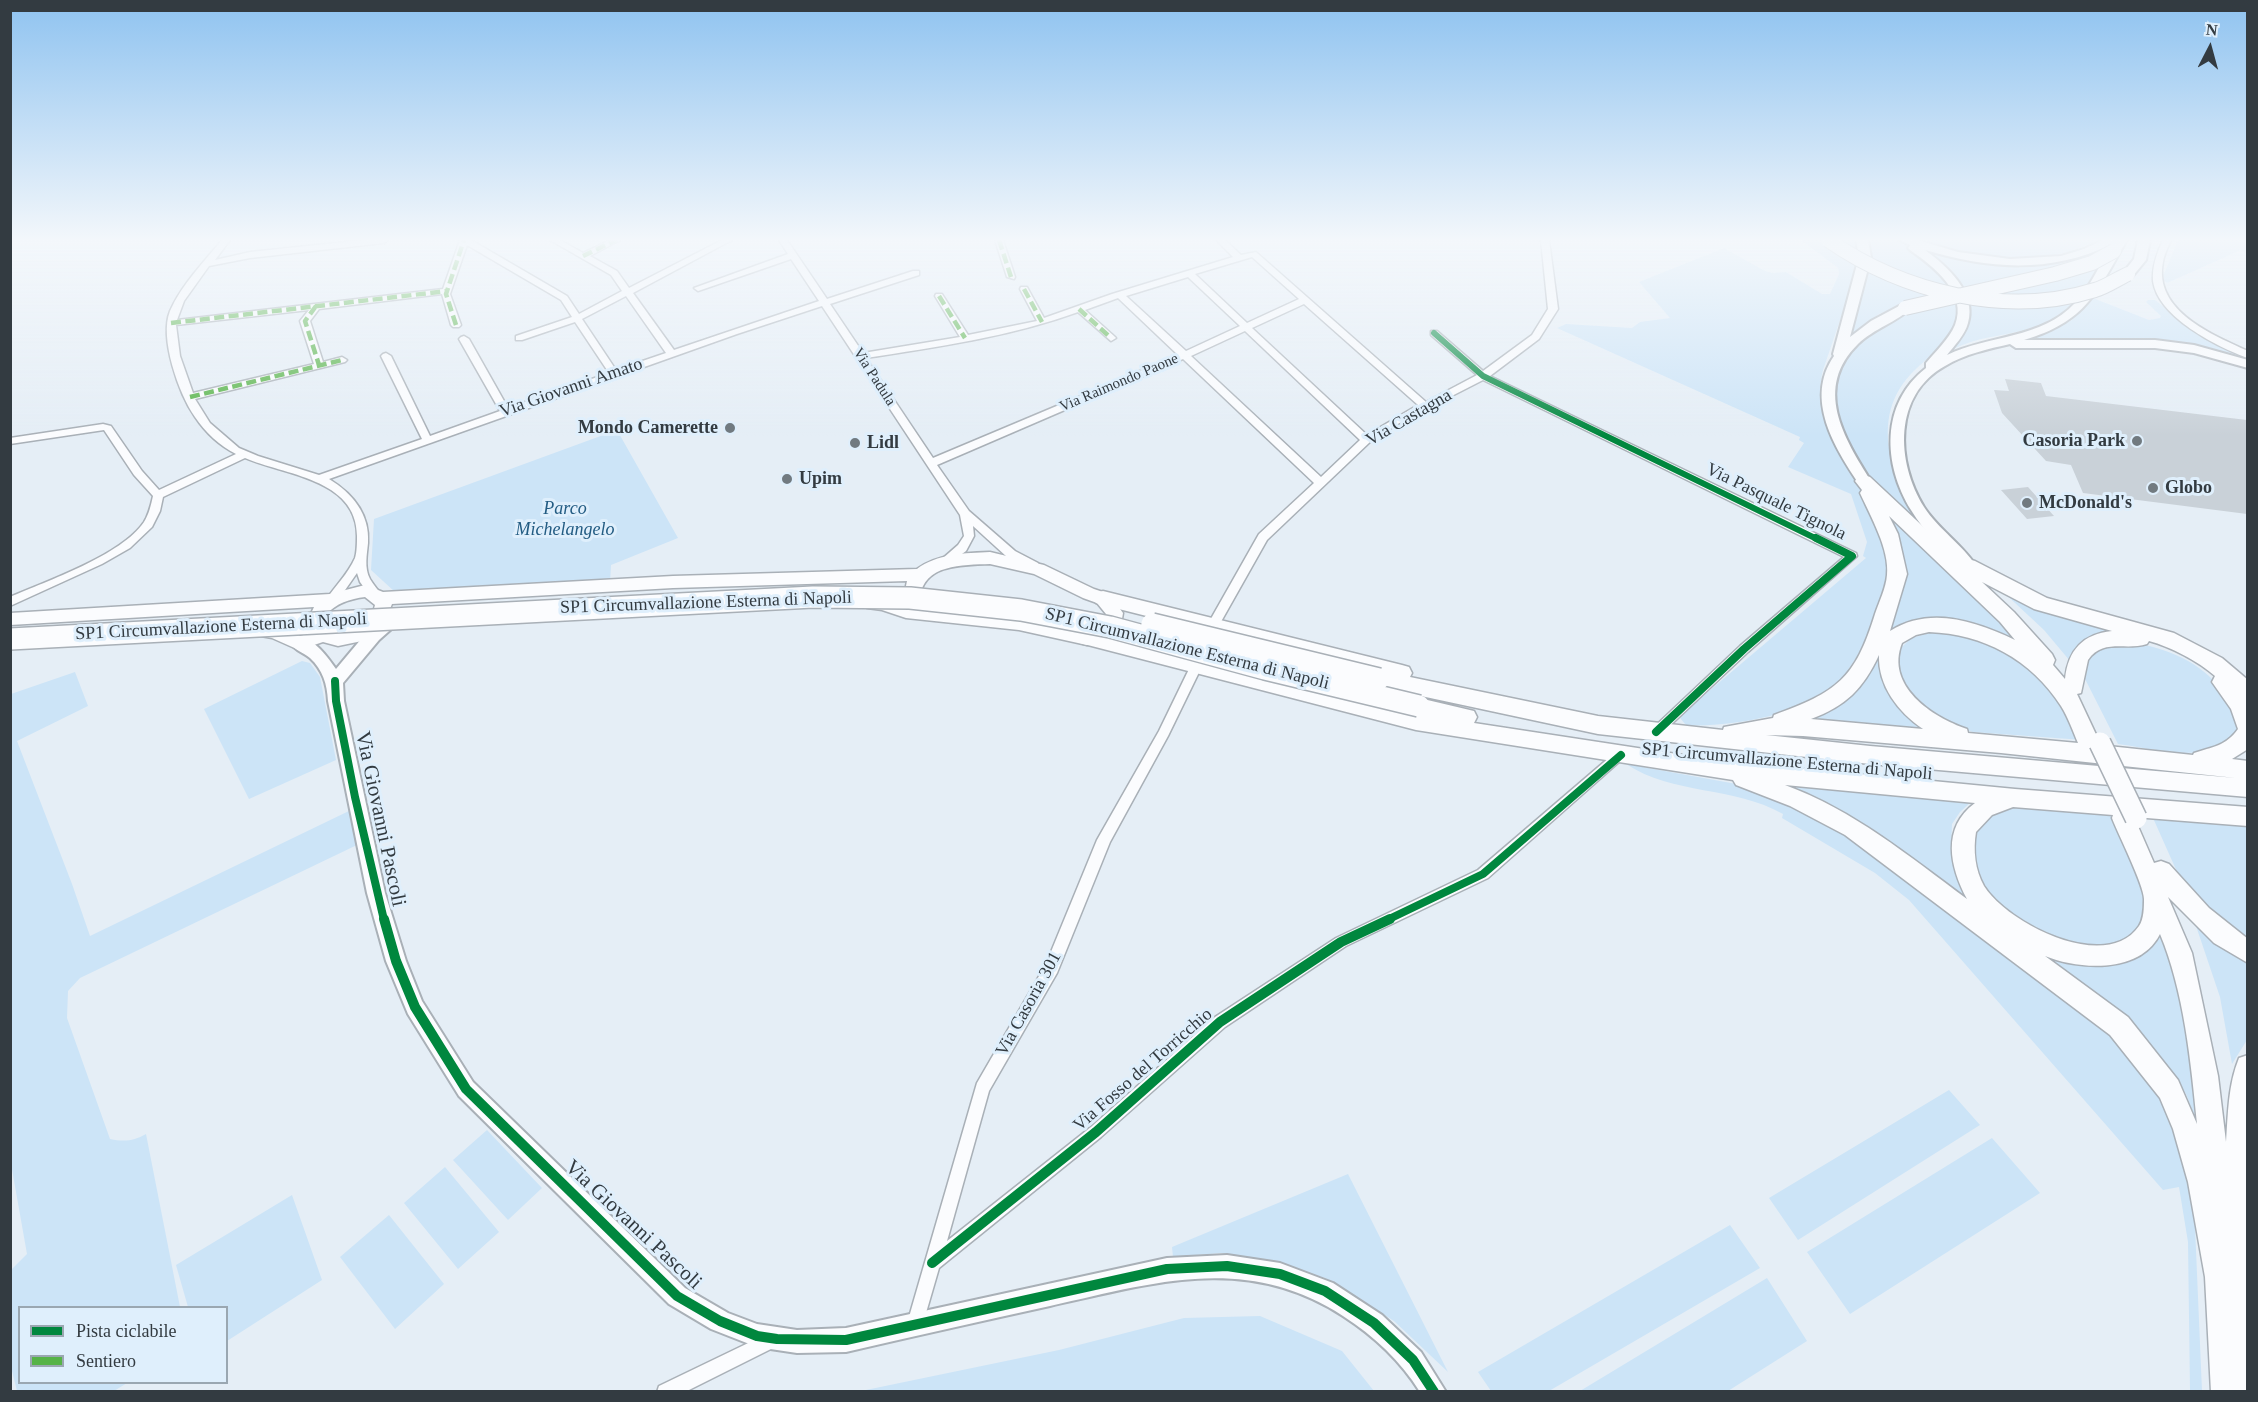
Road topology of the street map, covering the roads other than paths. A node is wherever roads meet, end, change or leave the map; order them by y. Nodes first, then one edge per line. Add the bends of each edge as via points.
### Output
1 (179, 305) edge
2 (321, 305) edge
3 (450, 305) edge
4 (569, 305) edge
5 (600, 305) edge
6 (637, 305) edge
7 (815, 305) edge
8 (827, 305) edge
9 (945, 305) edge
10 (1033, 305) edge
11 (1089, 305) edge
12 (1131, 305) edge
13 (1223, 305) edge
14 (1292, 305) edge
15 (1311, 305) edge
16 (1553, 305) edge
17 (1852, 305) edge
18 (1916, 305) edge
19 (1962, 305) edge
20 (2081, 305) edge
21 (2170, 305) edge
22 (316, 306) junction
23 (1079, 309) junction
24 (577, 318) junction
25 (1042, 322) junction
26 (171, 323) junction
27 (456, 325) dead end
28 (1245, 326) junction
29 (1434, 333) dead end
30 (519, 338) dead end
31 (965, 338) junction
32 (1111, 338) dead end
33 (464, 339) dead end
34 (1997, 344) junction
35 (672, 354) junction
36 (386, 356) dead end
37 (861, 356) junction
38 (1183, 356) junction
39 (2247, 356) edge
40 (342, 360) dead end
41 (1837, 361) junction
42 (2247, 364) edge
43 (319, 365) junction
44 (1929, 369) junction
45 (614, 374) junction
46 (1483, 376) junction
47 (190, 397) junction
48 (1425, 406) junction
49 (505, 411) junction
50 (427, 439) junction
51 (1366, 440) junction
52 (10, 441) edge
53 (245, 454) junction
54 (932, 464) junction
55 (319, 478) junction
56 (1864, 481) junction
57 (1320, 482) junction
58 (158, 495) junction
59 (965, 514) junction
60 (362, 555) junction
61 (946, 562) junction
62 (1968, 566) junction
63 (1038, 569) junction
64 (920, 575) junction
65 (378, 596) junction
66 (1103, 598) junction
67 (332, 600) junction
68 (10, 602) edge
69 (939, 615) junction
70 (10, 619) edge
71 (1214, 624) junction
72 (377, 626) junction
73 (10, 627) edge
74 (325, 635) junction
75 (1087, 638) junction
76 (10, 639) edge
77 (299, 642) junction
78 (10, 645) edge
79 (316, 654) junction
80 (1196, 666) junction
81 (335, 681) junction
82 (2247, 693) edge
83 (2073, 695) junction
84 (1496, 705) junction
85 (1767, 726) junction
86 (2247, 729) edge
87 (1656, 732) junction
88 (1692, 736) junction
89 (2001, 744) junction
90 (1673, 753) junction
91 (1621, 755) junction
92 (2175, 763) junction
93 (1716, 769) junction
94 (2247, 770) edge
95 (2247, 788) edge
96 (2015, 798) junction
97 (2243, 815) edge
98 (2158, 882) junction
99 (2247, 952) edge
100 (2247, 1067) edge
101 (2235, 1216) junction
102 (932, 1263) junction
103 (2219, 1275) junction
104 (915, 1324) junction
105 (771, 1339) junction
106 (665, 1392) edge
107 (1434, 1392) edge
108 (2226, 1392) edge
109 (2247, 1392) edge

1 - 26 street
2 - 22 street
3 - 27 street
4 - 24 street
5 - 24 street
6 - 35 street
7 - 35 street, Via Giovanni Amato
8 - 37 street, Via Padula
9 - 31 street
10 - 25 street
11 - 23 street
12 - 38 street
13 - 28 street
14 - 28 street, Via Raimondo Paone
15 - 48 street
16 - 46 street, Via Castagna via 1536,337
17 - 41 main road
18 - 41 main road, bridge via 1878,322 1858,336
19 - 44 main road via 1962,325
20 - 34 main road via 2040,331
21 - 39 street via 2188,323
22 - 26 street
22 - 43 street via 305,321
23 - 25 street
23 - 32 street
24 - 30 street
24 - 45 street
25 - 31 street
26 - 47 street via 174,354
28 - 38 street, Via Raimondo Paone
28 - 51 street
29 - 46 street
31 - 37 street
33 - 49 street
34 - 42 main road via 2176,346
34 - 44 main road via 1962,353
35 - 45 street, Via Giovanni Amato
36 - 50 street
37 - 54 street, Via Padula
38 - 54 street, Via Raimondo Paone
38 - 57 street
40 - 43 street
41 - 56 main road via 1828,393 1832,425 1839,444
43 - 47 street
44 - 62 main road via 1920,376 1901,407 1895,434 1896,455 1916,507 1933,531
45 - 49 street, Via Giovanni Amato
46 - 48 street, Via Castagna
46 - 87 street, Via Pasquale Tignola via 1852,556
47 - 53 street via 198,413 226,442
48 - 51 street, Via Castagna
49 - 50 street, Via Giovanni Amato
50 - 55 street, Via Giovanni Amato
51 - 57 street, Via Castagna
52 - 58 street via 107,428
53 - 55 street
53 - 58 street
54 - 59 street, Via Padula
55 - 60 street via 346,497 357,511 363,525
56 - 83 highway via 2033,644
56 - 85 highway via 1889,534 1897,574 1878,637 1859,675 1840,695
57 - 71 street, Via Castagna via 1263,537
58 - 68 street via 151,520 131,542
59 - 61 street via 969,536
59 - 63 street, Via Padula via 1011,554
60 - 65 street via 364,578
60 - 67 street
61 - 63 main road via 990,558
61 - 64 main road
62 - 82 highway via 2041,604 2167,638 2215,664
62 - 83 highway via 2062,666
63 - 66 main road
64 - 65 main road
64 - 69 main road via 910,590 911,600
65 - 67 main road via 354,592
65 - 72 main road via 383,610
66 - 71 highway
66 - 75 main road via 1115,613 1112,625 1103,634
67 - 70 main road
67 - 74 main road via 315,624 317,631
69 - 72 main road via 906,612 882,604 781,603
69 - 75 main road via 1019,624
71 - 84 highway via 1376,665 1461,690
72 - 74 main road via 340,639
72 - 81 main road
73 - 84 highway, SP1 Circumvallazione Esterna di Napoli, bridge via 508,598 815,585 908,588 1014,596 1096,611
74 - 77 main road
74 - 79 main road
75 - 80 highway
76 - 90 highway, SP1 Circumvallazione Esterna di Napoli, bridge via 790,598 909,598 1021,610 1110,627 1419,706 1563,738
77 - 78 main road via 262,630
77 - 79 main road
79 - 81 main road
80 - 91 highway via 1416,722
80 - 102 street, Via Casoria 301 via 1164,733 1104,840 1053,968 982,1088
81 - 105 main road, Via Giovanni Pascoli via 376,893 396,961 415,1007 465,1089 677,1296 736,1330
83 - 86 highway via 2078,659 2089,645 2124,637 2147,641 2197,662 2219,678 2245,716
83 - 89 highway via 2021,652 1986,635 1934,626 1903,632 1893,640 1889,665 1894,685 1906,703 1952,733
83 - 98 highway, bridge
84 - 87 highway, SP1 Circumvallazione Esterna di Napoli
85 - 88 highway
85 - 89 highway
86 - 92 highway via 2241,743 2226,755
87 - 88 highway, SP1 Circumvallazione Esterna di Napoli
88 - 95 highway, SP1 Circumvallazione Esterna di Napoli
89 - 92 highway
90 - 93 highway
90 - 97 highway, SP1 Circumvallazione Esterna di Napoli
91 - 93 highway
91 - 102 street, Via Fosso del Torricchio via 1483,874 1341,942 1220,1022 1096,1132
92 - 94 highway
93 - 96 highway
93 - 103 highway via 1798,799 1853,828 2119,1026 2169,1089 2186,1129 2202,1182
96 - 97 highway
96 - 98 highway via 1979,811 1970,820 1961,846 1975,892 1986,907 2019,933 2076,954 2112,955 2146,936 2154,916
98 - 99 highway via 2224,939
98 - 101 highway via 2192,955 2211,1031
98 - 103 highway via 2180,952 2205,1076 2220,1203
100 - 101 highway
101 - 109 highway
102 - 104 street, Via Casoria 301
103 - 108 highway
104 - 105 main road, Via Giovanni Pascoli via 846,1340
104 - 107 main road, Via Giovanni Pascoli via 1167,1269 1227,1266 1280,1274 1325,1291 1374,1323 1413,1360
105 - 106 street

